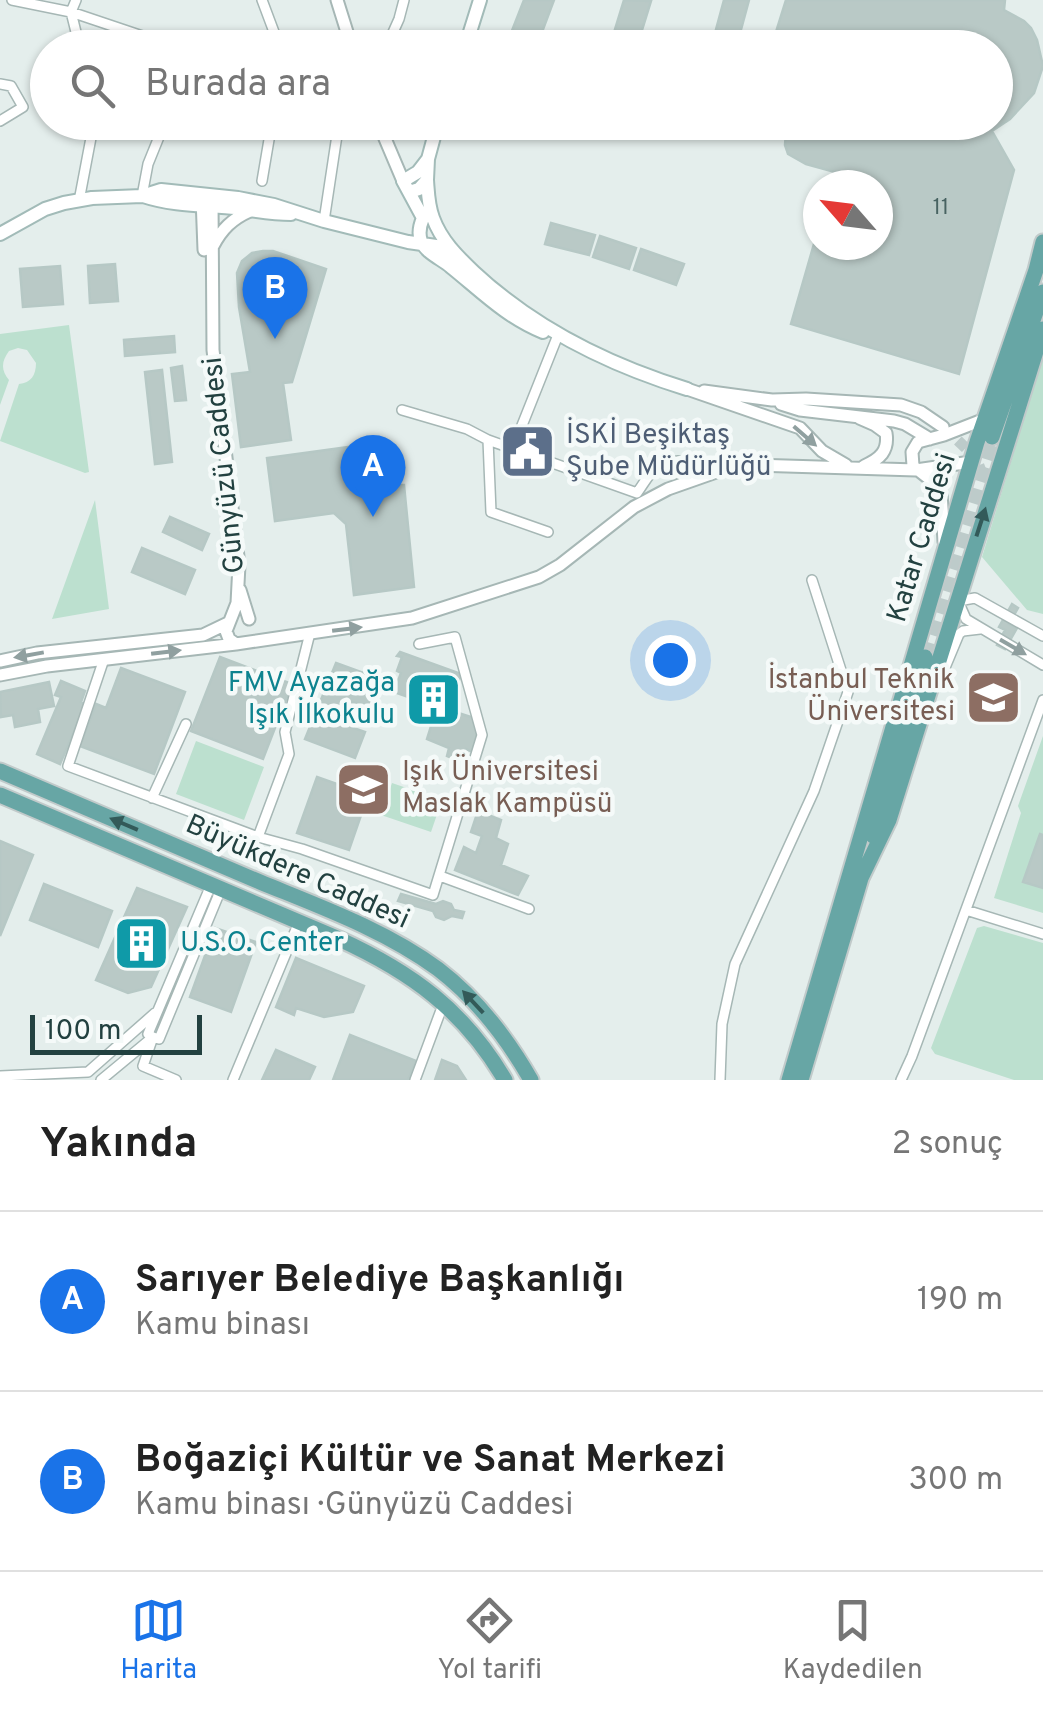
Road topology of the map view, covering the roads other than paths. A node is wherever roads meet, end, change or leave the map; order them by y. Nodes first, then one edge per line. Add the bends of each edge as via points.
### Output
1 (12, 0) edge
2 (76, 0) edge
3 (262, 0) edge
4 (337, 0) edge
5 (404, 0) edge
6 (480, 0) edge
7 (72, 12) junction
8 (110, 26) junction
9 (76, 30) edge
10 (114, 30) edge
11 (122, 30) edge
12 (273, 30) edge
13 (346, 30) edge
14 (394, 30) edge
15 (471, 30) edge
16 (0, 84) edge
17 (0, 121) edge
18 (90, 140) edge
19 (158, 140) edge
20 (269, 140) edge
21 (336, 140) edge
22 (386, 140) edge
23 (433, 140) edge
24 (428, 158) junction
25 (427, 180) junction
26 (262, 181) dead end
27 (406, 187) junction
28 (142, 196) junction
29 (207, 200) junction
30 (78, 201) junction
31 (250, 211) junction
32 (299, 214) junction
33 (431, 220) junction
34 (324, 221) junction
35 (0, 234) edge
36 (1043, 242) edge
37 (423, 245) junction
38 (211, 250) junction
39 (459, 259) junction
40 (1043, 292) edge
41 (1043, 329) edge
42 (558, 335) junction
43 (688, 389) junction
44 (772, 400) junction
45 (402, 410) dead end
46 (859, 418) junction
47 (985, 419) junction
48 (943, 426) tunnel mouth
49 (930, 438) junction
50 (488, 440) junction
51 (999, 440) junction
52 (514, 448) junction
53 (678, 460) dead end
54 (972, 462) junction
55 (853, 468) junction
56 (916, 470) junction
57 (960, 501) junction
58 (548, 532) dead end
59 (944, 556) junction
60 (812, 580) dead end
61 (238, 587) junction
62 (958, 600) junction
63 (249, 619) junction
64 (229, 621) junction
65 (922, 627) junction
66 (982, 629) junction
67 (310, 633) junction
68 (1043, 636) edge
69 (250, 641) junction
70 (236, 644) junction
71 (418, 644) dead end
72 (926, 657) tunnel mouth
73 (104, 660) junction
74 (0, 661) edge
75 (1043, 664) edge
76 (0, 675) edge
77 (929, 696) junction
78 (1042, 705) edge
79 (186, 724) dead end
80 (0, 771) edge
81 (0, 794) edge
82 (152, 798) junction
83 (258, 837) junction
84 (440, 876) junction
85 (861, 878) junction
86 (216, 887) junction
87 (529, 909) dead end
88 (966, 910) junction
89 (298, 922) junction
90 (1043, 934) edge
91 (444, 1002) junction
92 (157, 1011) junction
93 (153, 1037) junction
94 (0, 1076) edge
95 (101, 1080) edge
96 (176, 1080) edge
97 (233, 1080) edge
98 (415, 1080) edge
99 (505, 1080) edge
100 (530, 1080) edge
101 (720, 1080) edge
102 (788, 1080) edge
103 (801, 1080) edge
104 (901, 1080) edge

1 - 7 street
2 - 7 street
3 - 12 street
4 - 13 street
5 - 14 street
6 - 15 main road
7 - 8 street
7 - 9 street
8 - 10 street
8 - 11 street
16 - 17 street via 12,86 23,106
18 - 30 street
19 - 28 street
20 - 26 street
21 - 34 street
22 - 27 street
23 - 24 main road
24 - 25 main road
24 - 27 main road
25 - 27 main road via 419,189
25 - 33 main road
27 - 33 main road
28 - 29 main road via 161,190
28 - 30 main road
29 - 31 main road
29 - 32 main road via 274,204
29 - 38 street, Günyüzü Caddesi
29 - 61 street, Günyüzü Caddesi via 207,354
30 - 35 main road via 45,209
31 - 32 main road
31 - 38 street via 226,226
32 - 34 main road
33 - 37 main road via 420,232
33 - 39 main road
34 - 37 main road
36 - 47 main road, Katar Caddesi
37 - 39 main road
37 - 42 main road via 510,315
38 - 61 street, Günyüzü Caddesi via 213,350
39 - 42 main road
40 - 51 main road, Katar Caddesi
41 - 51 main road
42 - 43 main road
42 - 52 street
43 - 44 street
43 -> 55 street via 800,428 834,460
44 - 46 street
44 - 48 street via 902,406
45 - 50 street
46 - 49 street via 904,424
46 - 55 street via 887,440 877,460
47 - 49 street
47 - 54 main road, Katar Caddesi
49 - 56 street via 912,452
50 - 52 street
50 - 58 street via 491,512
51 - 54 main road via 993,453
62 -> 51 main road
52 - 53 street via 636,492 662,462
54 - 56 street
54 - 57 main road, Katar Caddesi
55 - 56 street
67 -> 55 street via 412,618 539,578 634,508 694,478 751,465
56 - 59 street via 941,492
57 - 59 main road, Katar Caddesi
57 - 62 main road via 949,580
59 - 65 main road, Katar Caddesi
60 - 101 street via 848,692 814,791 736,964 722,1024
61 - 63 street
61 - 64 street
62 - 65 main road
62 - 66 street via 966,619
62 - 68 street via 975,598
62 - 77 main road
63 - 64 street
63 - 69 street
64 - 70 street via 226,636
64 -> 74 street via 203,635
65 - 102 main road, Katar Caddesi
66 -> 75 street
66 - 77 street via 959,634
67 - 69 street
67 - 83 street via 285,732 289,754
69 - 70 street
73 -> 70 street
71 - 84 street via 455,637 482,735
72 - 85 main road
73 - 76 street
73 - 82 street via 68,766
77 - 85 main road via 889,820
78 - 88 street
79 - 82 street
100 -> 80 main road, Büyükdere Caddesi via 472,1000 419,956 347,918
81 - 86 main road, Büyükdere Caddesi
82 - 83 street
83 - 84 street via 433,895
84 - 87 street
85 - 103 main road
86 - 89 main road, Büyükdere Caddesi
86 - 92 street
86 - 93 street via 159,1039
88 - 90 street
88 - 104 street
89 - 91 main road, Büyükdere Caddesi via 392,965
89 - 97 street
91 - 98 street
91 - 99 main road, Büyükdere Caddesi
92 - 93 street via 148,1034
92 - 94 street via 88,1072
93 - 95 street
93 - 96 street via 143,1066

